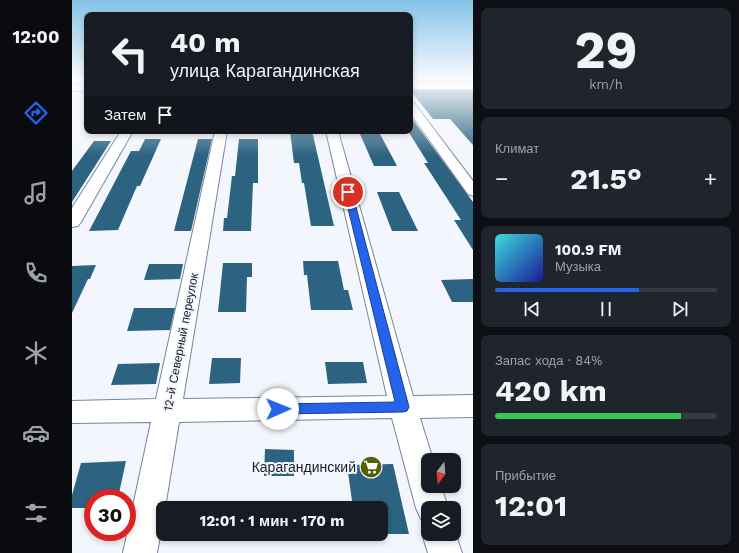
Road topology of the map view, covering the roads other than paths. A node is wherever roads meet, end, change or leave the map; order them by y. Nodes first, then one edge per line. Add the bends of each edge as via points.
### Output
1 (413, 109) edge
2 (126, 134) edge
3 (220, 134) edge
4 (333, 134) edge
5 (473, 191) edge
6 (72, 222) edge
7 (473, 406) edge
8 (403, 407) junction
9 (168, 410) junction
10 (72, 412) edge
11 (430, 501) edge
12 (441, 541) edge
13 (140, 553) edge
14 (445, 553) edge

1 - 5 street
2 - 6 street
3 - 9 street, 12-й Северный переулок
4 - 8 street
7 - 8 street
8 - 9 street
8 - 11 street
9 - 10 street
9 - 13 street, 12-й Северный переулок
12 - 14 street

